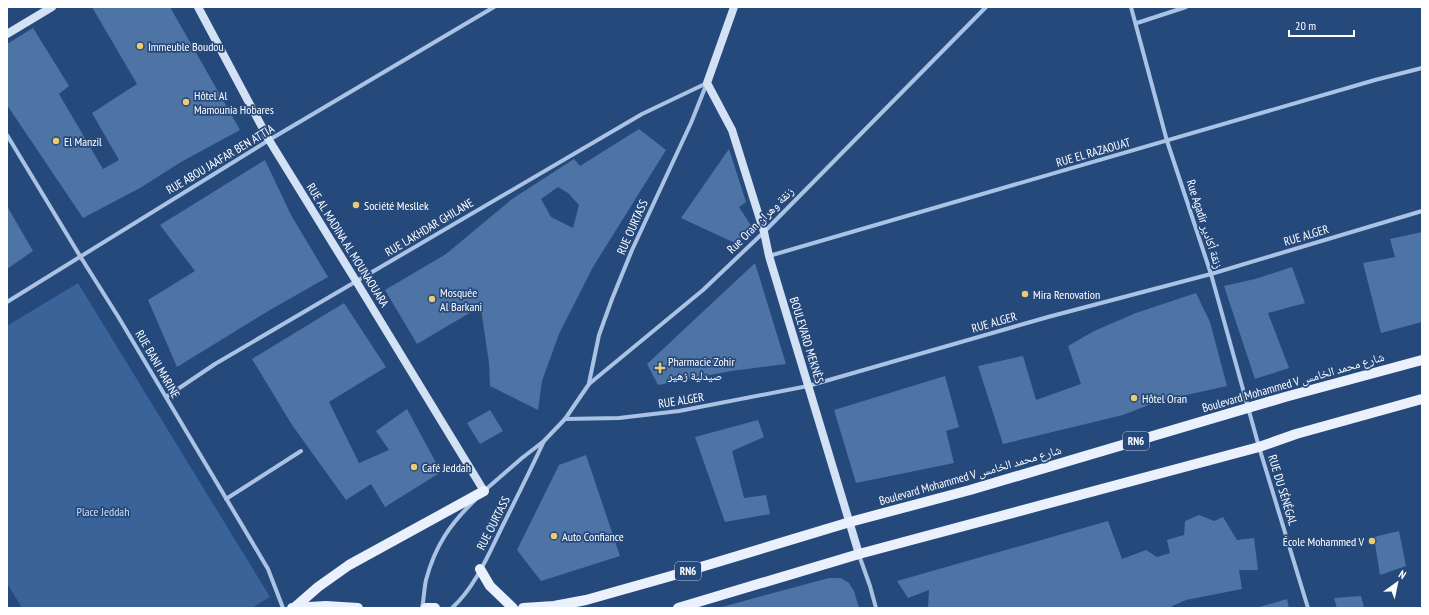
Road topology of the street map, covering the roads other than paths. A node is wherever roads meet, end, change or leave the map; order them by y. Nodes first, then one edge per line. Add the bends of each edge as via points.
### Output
1 (52, 7) edge
2 (198, 7) edge
3 (494, 7) edge
4 (734, 7) edge
5 (986, 7) edge
6 (1131, 7) edge
7 (1186, 7) edge
8 (1137, 23) junction
9 (7, 34) edge
10 (1422, 68) edge
11 (707, 83) junction
12 (7, 135) edge
13 (269, 140) junction
14 (1167, 141) junction
15 (1422, 211) edge
16 (764, 232) junction
17 (80, 256) junction
18 (769, 256) junction
19 (1211, 274) junction
20 (356, 281) junction
21 (7, 302) edge
22 (1422, 360) edge
23 (589, 384) junction
24 (808, 386) junction
25 (166, 397) junction
26 (1422, 399) edge
27 (1248, 408) junction
28 (565, 419) junction
29 (544, 441) junction
30 (1259, 447) junction
31 (301, 451) dead end
32 (484, 492) junction
33 (226, 499) junction
34 (850, 522) junction
35 (859, 554) junction
36 (480, 569) junction
37 (283, 608) edge
38 (293, 608) edge
39 (358, 608) edge
40 (422, 608) edge
41 (426, 608) edge
42 (435, 608) edge
43 (452, 608) edge
44 (513, 608) edge
45 (524, 608) edge
46 (678, 608) edge
47 (876, 608) edge
48 (1308, 608) edge

1 - 9 street
2 - 13 street, RUE AL MADINA AL MOUNAOUARA
3 - 13 street, RUE ABOU JAAFAR BEN ATTIA
4 - 11 street
5 - 16 street, Rue Oran زنقة وهران
6 - 8 street, Rue Agadir زنقة أكادير
7 - 8 street
8 - 14 street, Rue Agadir زنقة أكادير
10 - 14 street, RUE EL RAZAOUAT
11 - 16 street, BOULEVARD MEKNÈS via 732,130
11 - 20 street, RUE LAKHDAR GHILANE via 642,114
11 - 23 street, RUE OURTASS via 612,298 599,334
12 - 17 street, RUE BANI MARINE
13 - 17 street, RUE ABOU JAAFAR BEN ATTIA
13 - 20 street, RUE AL MADINA AL MOUNAOUARA
14 - 18 street, RUE EL RAZAOUAT
14 - 19 street, Rue Agadir زنقة أكادير
15 - 19 street, RUE ALGER
16 - 18 street, BOULEVARD MEKNÈS
16 - 23 street, Rue Oran زنقة وهران via 703,290
17 - 21 street, RUE ABOU JAAFAR BEN ATTIA
17 - 25 street, RUE BANI MARINE
18 - 24 street, BOULEVARD MEKNÈS
19 - 24 street, RUE ALGER via 1048,317
19 - 27 street, Rue Agadir زنقة أكادير
20 - 25 street, RUE LAKHDAR GHILANE via 215,364
20 - 32 street, RUE AL MADINA AL MOUNAOUARA
22 - 27 main road, Boulevard Mohammed V شارع محمد الخامس / RN6
23 - 28 street, Rue Oran زنقة وهران
24 - 28 street, RUE ALGER via 679,411 619,418
24 - 34 street, BOULEVARD MEKNÈS
25 - 33 street, RUE BANI MARINE
26 - 30 main road via 1296,434
27 - 30 street, Rue Agadir زنقة أكادير
27 - 34 main road, Boulevard Mohammed V شارع محمد الخامس / RN6 via 970,490
28 - 29 street, Rue Oran زنقة وهران
29 - 32 street
29 - 36 street, RUE OURTASS
30 - 35 main road
30 - 48 street, RUE DU SÉNÉGAL
31 - 33 street
32 - 38 main road via 349,565 318,586
32 - 40 street via 449,528 426,581
33 - 37 street, RUE BANI MARINE via 268,569
34 - 35 street, BOULEVARD MEKNÈS
34 - 45 main road, Boulevard Mohammed V شارع محمد الخامس / RN6 via 586,600
35 - 46 main road
35 - 47 street, BOULEVARD MEKNÈS
36 - 43 street, RUE OURTASS via 468,590
36 - 44 main road via 490,586
38 - 39 main road
41 - 42 main road

